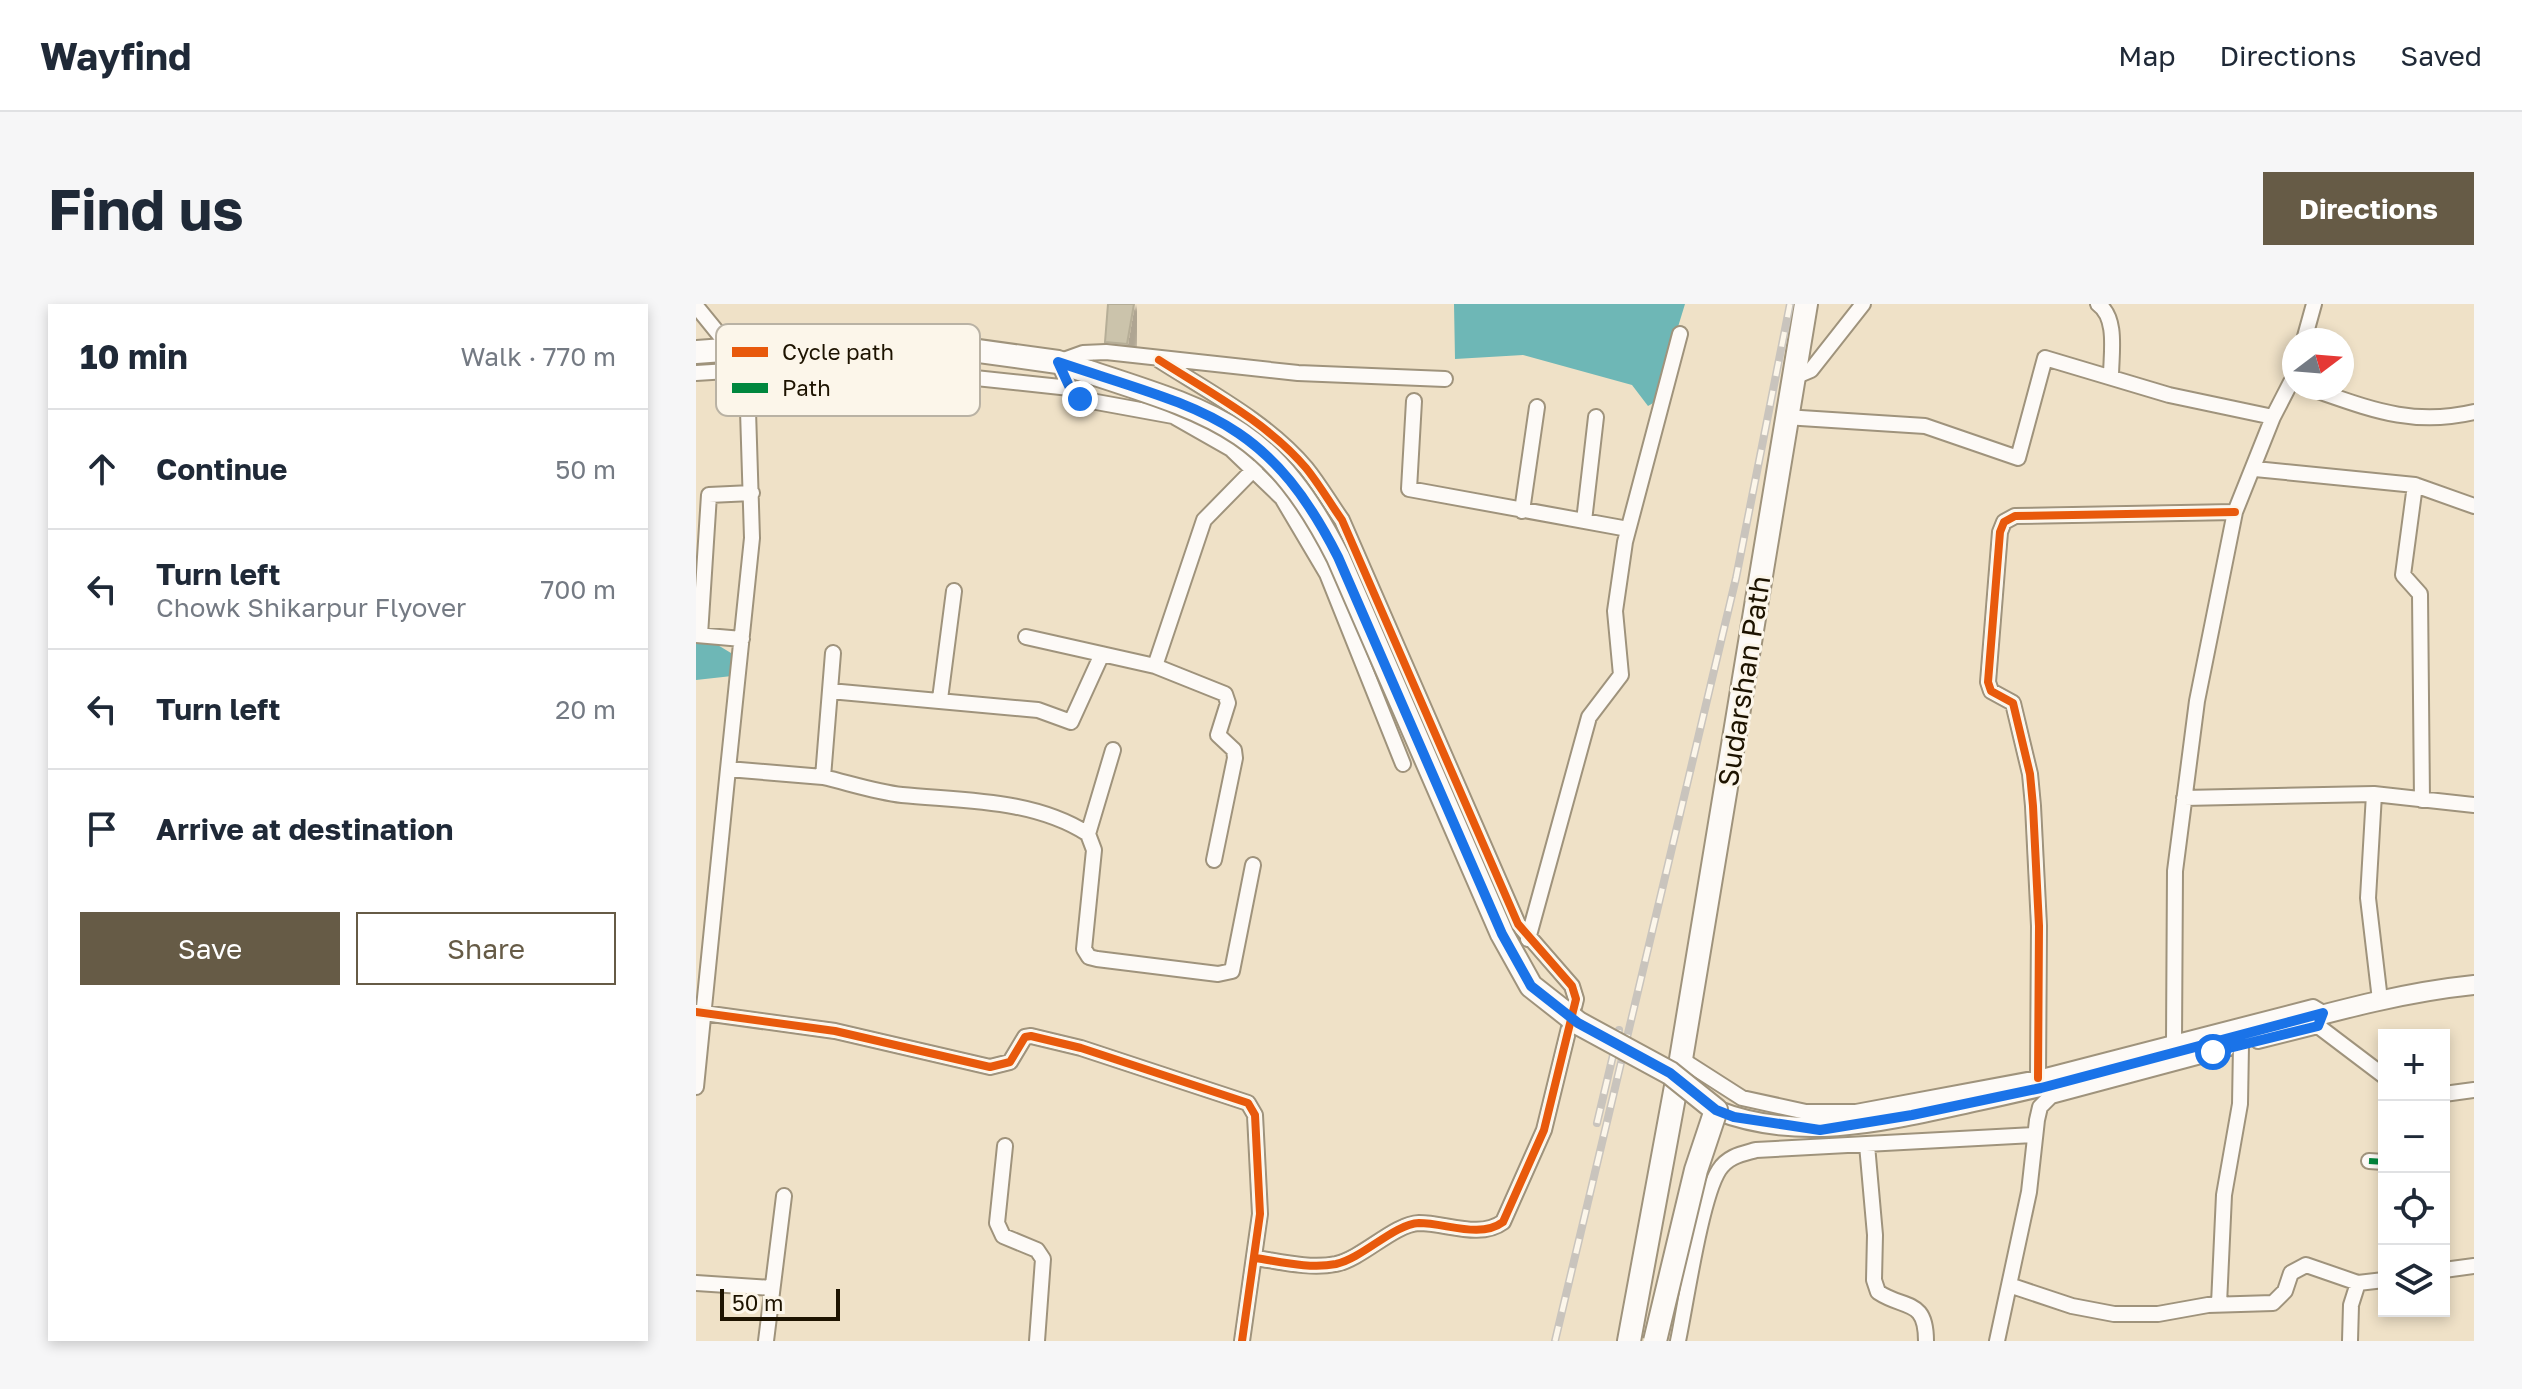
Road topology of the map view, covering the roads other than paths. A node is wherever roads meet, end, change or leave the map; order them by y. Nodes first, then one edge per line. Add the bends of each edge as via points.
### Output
1 (1806, 304) edge
2 (1863, 304) edge
3 (2098, 304) edge
4 (2314, 304) edge
5 (696, 306) edge
6 (716, 328) edge
7 (2307, 328) edge
8 (1680, 334) dead end
9 (980, 351) edge
10 (696, 352) edge
11 (716, 353) edge
12 (1159, 360) junction
13 (1058, 362) junction
14 (716, 365) edge
15 (696, 373) edge
16 (2111, 377) junction
17 (980, 378) edge
18 (1792, 378) junction
19 (1445, 379) dead end
20 (1070, 388) junction
21 (2282, 400) edge
22 (2344, 400) edge
23 (1414, 401) dead end
24 (1537, 407) dead end
25 (2474, 412) edge
26 (746, 416) edge
27 (1596, 417) dead end
28 (1785, 417) junction
29 (2273, 417) junction
30 (1255, 468) junction
31 (2255, 469) junction
32 (2415, 485) junction
33 (752, 493) junction
34 (2474, 506) edge
35 (1522, 511) junction
36 (2235, 512) junction
37 (1584, 521) junction
38 (1628, 529) junction
39 (954, 591) dead end
40 (698, 635) edge
41 (1026, 637) dead end
42 (742, 639) junction
43 (833, 653) dead end
44 (1102, 654) junction
45 (1155, 666) junction
46 (830, 691) junction
47 (940, 699) junction
48 (1113, 750) dead end
49 (1403, 764) dead end
50 (728, 769) junction
51 (823, 777) junction
52 (2374, 794) junction
53 (2184, 798) junction
54 (2422, 800) junction
55 (2474, 805) edge
56 (1088, 834) junction
57 (1214, 860) dead end
58 (1253, 865) dead end
59 (1528, 939) junction
60 (2474, 985) edge
61 (2380, 1000) junction
62 (701, 1012) edge
63 (2321, 1019) junction
64 (2174, 1042) junction
65 (2241, 1045) junction
66 (1681, 1059) junction
67 (2378, 1071) edge
68 (2038, 1078) junction
69 (696, 1087) edge
70 (2474, 1090) edge
71 (2450, 1093) edge
72 (1716, 1110) junction
73 (2034, 1135) junction
74 (1867, 1145) junction
75 (1005, 1146) dead end
76 (784, 1196) dead end
77 (1256, 1258) junction
78 (2474, 1266) edge
79 (2450, 1269) edge
80 (2378, 1281) edge
81 (696, 1283) edge
82 (2358, 1283) junction
83 (2009, 1285) junction
84 (772, 1288) junction
85 (2219, 1304) junction
86 (766, 1341) edge
87 (1037, 1341) edge
88 (1242, 1341) edge
89 (1629, 1341) edge
90 (1655, 1341) edge
91 (1678, 1341) edge
92 (1926, 1341) edge
93 (1997, 1341) edge
94 (2350, 1341) edge

1 - 18 main road, Sudarshan Path
2 - 18 street via 1811,370
3 - 16 street via 2110,321
4 - 7 street
5 - 6 street
8 - 38 street
9 - 13 main road
10 - 11 main road
12 - 13 street via 1094,352
12 - 19 street
12 - 59 street via 1278,441 1342,520
13 - 20 street
13 - 72 main road, bridge via 1221,420 1258,446 1293,481 1338,557 1502,934 1531,986 1578,1023 1670,1073
14 - 15 street
16 - 28 street via 2045,358 2018,458 1925,426
16 - 29 street
17 - 20 street
18 - 28 main road, Sudarshan Path
20 - 30 street via 1094,404 1173,416
21 - 29 street
22 - 25 street via 2394,417
23 - 35 street via 1409,489
24 - 35 street
26 - 33 street
27 - 37 street
28 - 66 main road, Sudarshan Path
29 - 31 street
30 - 45 street via 1204,520
30 - 49 street via 1282,498 1327,574
31 - 32 street
31 - 36 street
32 - 34 street
32 - 54 street via 2403,575 2420,594
33 - 40 street via 709,495
33 - 42 street
35 - 37 street
36 - 53 street via 2197,701
36 - 68 street via 2015,516 2000,532 1988,682 1991,691 2013,703 2030,774 2039,926
37 - 38 street
38 - 59 street via 1615,611 1621,675 1589,717
39 - 47 street
40 - 42 street
41 - 44 street
42 - 50 street
43 - 46 street
44 - 45 street
44 - 47 street via 1071,722 1038,710
45 - 57 street via 1227,697 1218,735 1235,758
46 - 47 street
46 - 51 street
48 - 56 street
50 - 51 street
50 - 62 street
51 - 56 street via 900,795 958,797 1049,815
52 - 53 street
52 - 54 street
52 - 61 street via 2368,898
53 - 64 street via 2175,871
54 - 55 street
56 - 58 street via 1094,850 1084,949 1097,959 1218,974 1232,971
59 - 77 street via 1572,986 1576,999 1544,1130 1503,1222 1482,1230 1415,1223 1337,1263 1315,1266
60 - 61 street
61 - 63 street
62 - 69 street
62 - 77 street via 835,1031 990,1067 1010,1062 1025,1037 1031,1036 1248,1103 1255,1115 1260,1214
63 - 64 street via 2313,1007
63 - 65 street
63 - 67 street
63 - 72 street via 2041,1088 1820,1130
64 - 68 street
65 - 73 street via 2051,1096 2040,1107
65 - 85 street via 2240,1104 2224,1195
66 - 68 street via 1742,1098 1806,1112 1856,1112
66 - 89 main road, Sudarshan Path
70 - 71 street
72 - 90 main road, bridge via 1696,1170
73 - 74 street
73 - 83 street via 2029,1192
74 - 91 street via 1756,1150 1732,1156 1719,1170 1710,1193
74 - 92 street via 1874,1280 1878,1292 1921,1313
75 - 87 street via 997,1223 1003,1236 1037,1250 1043,1259
76 - 84 street
77 - 88 street
78 - 79 street
80 - 82 street
81 - 84 street
82 - 85 street via 2306,1265 2291,1273 2282,1297 2273,1303
82 - 94 street
83 - 85 street via 2114,1314 2158,1314
83 - 93 street
84 - 86 street

